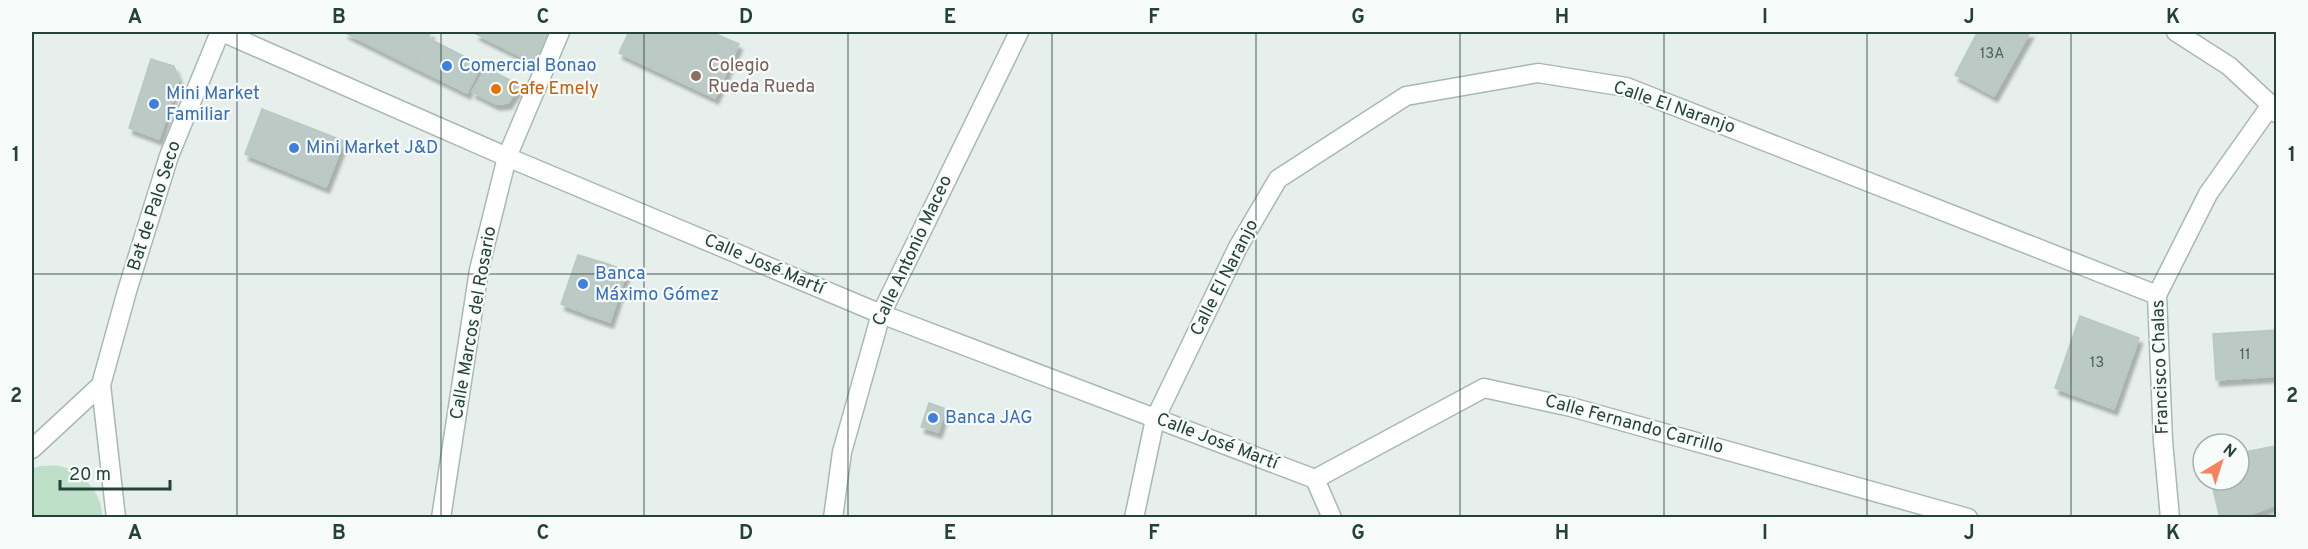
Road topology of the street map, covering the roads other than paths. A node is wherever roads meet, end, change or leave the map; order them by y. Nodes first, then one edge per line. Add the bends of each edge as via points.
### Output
1 (221, 32) edge
2 (560, 32) edge
3 (1019, 32) edge
4 (2176, 32) edge
5 (2274, 109) edge
6 (507, 157) junction
7 (2157, 295) junction
8 (881, 314) junction
9 (101, 385) junction
10 (1155, 419) junction
11 (32, 448) edge
12 (1315, 479) junction
13 (116, 518) edge
14 (441, 518) edge
15 (832, 518) edge
16 (1134, 518) edge
17 (1332, 518) edge
18 (1968, 518) edge
19 (2170, 518) edge

1 - 6 street, Calle José Martí
1 - 9 street, Bat de Palo Seco via 169,156
2 - 6 street, Calle Marcos del Rosario
3 - 8 street, Calle Antonio Maceo
4 - 5 street via 2229,66
5 - 7 street, Francisco Chalas via 2208,194
6 - 8 street, Calle José Martí
6 - 14 street, Calle Marcos del Rosario via 479,270
7 - 10 street, Calle El Naranjo via 1626,87 1538,73 1406,96 1278,179 1238,247
7 - 19 street, Francisco Chalas
8 - 10 street, Calle José Martí
8 - 15 street, Calle Antonio Maceo via 842,452
9 - 11 street
9 - 13 street, Bat de Palo Seco
10 - 12 street, Calle José Martí
10 - 16 street, Calle El Naranjo
12 - 17 street
12 - 18 street, Calle Fernando Carrillo via 1484,388 1571,407

